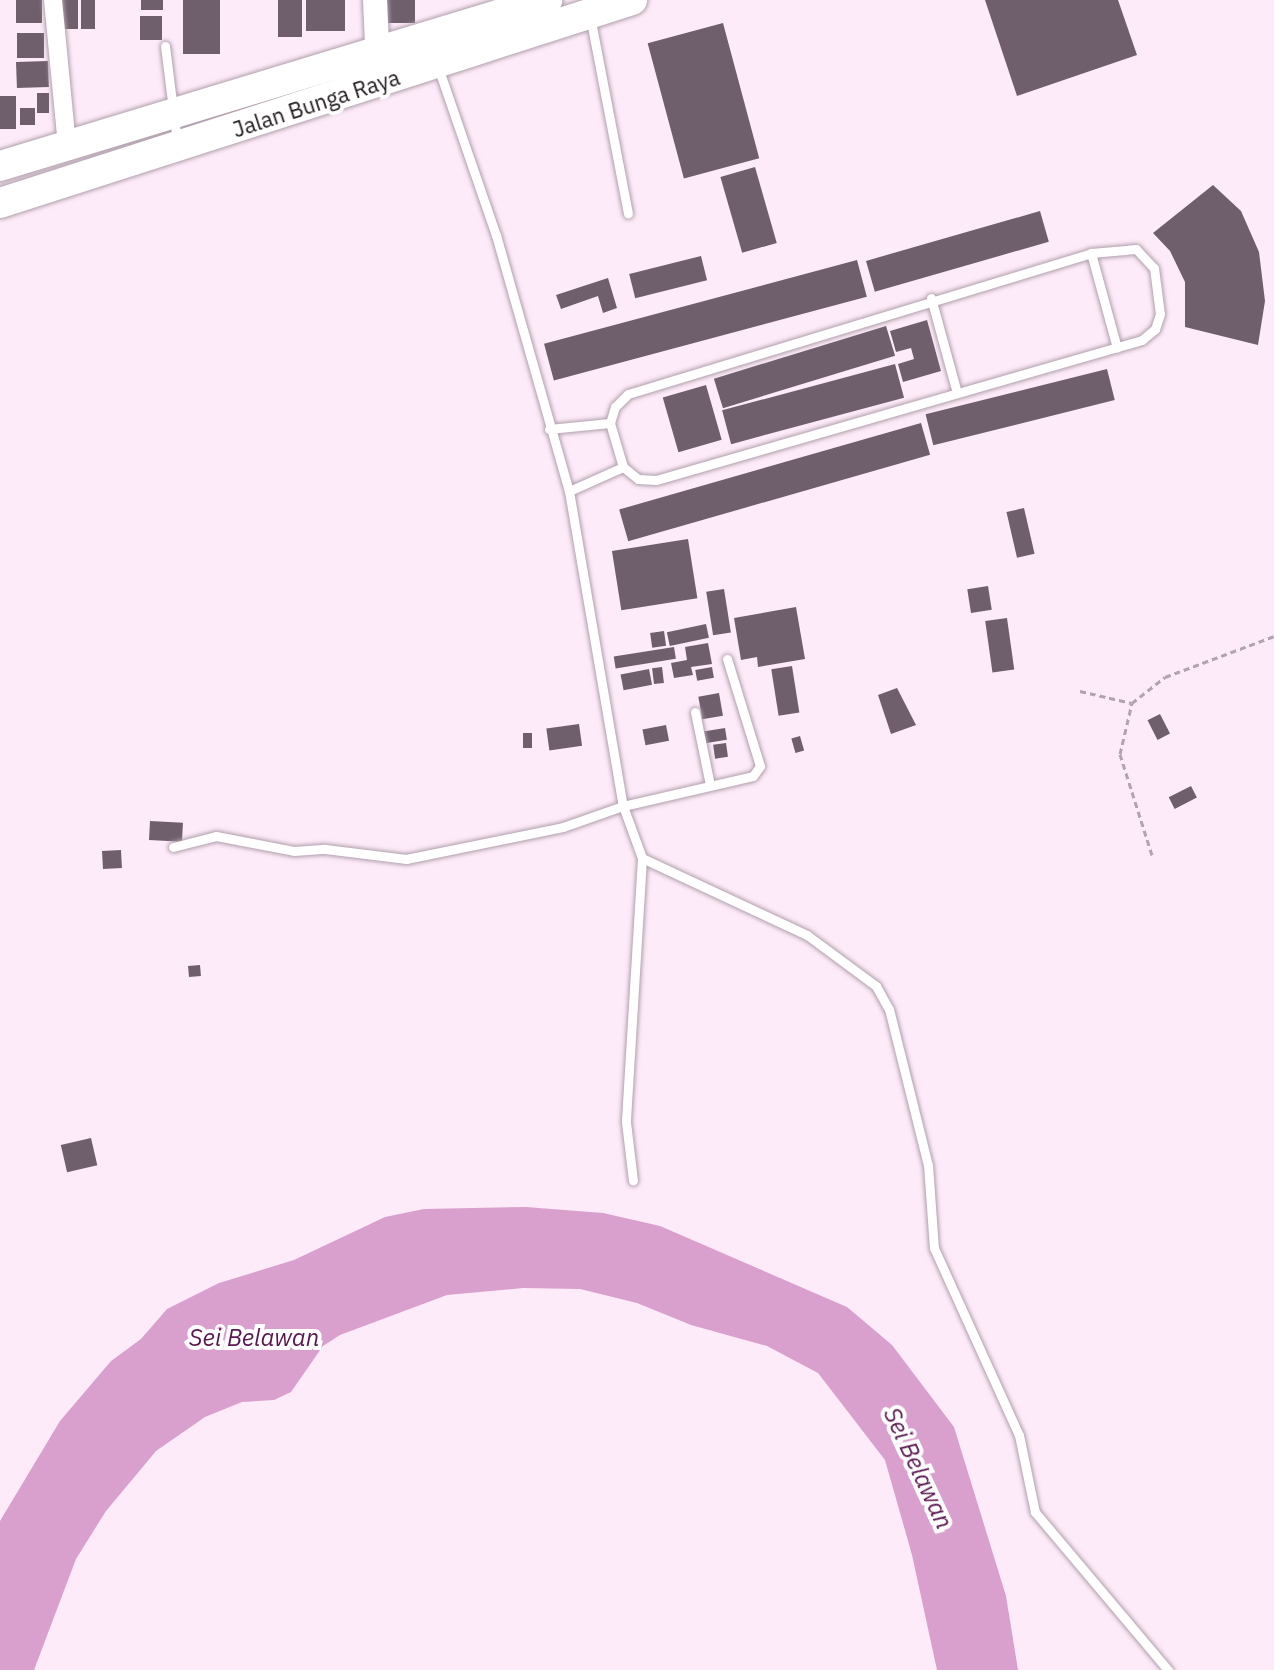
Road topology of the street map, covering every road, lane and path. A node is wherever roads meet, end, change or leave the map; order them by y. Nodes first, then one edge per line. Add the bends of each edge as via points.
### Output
1 (53, 0) edge
2 (375, 0) edge
3 (547, 0) edge
4 (632, 0) edge
5 (587, 7) edge
6 (165, 46) dead end
7 (378, 48) junction
8 (437, 64) junction
9 (379, 82) junction
10 (174, 116) junction
11 (67, 146) junction
12 (178, 148) junction
13 (0, 166) edge
14 (0, 203) edge
15 (628, 213) dead end
16 (1091, 253) junction
17 (931, 298) junction
18 (1117, 348) junction
19 (957, 393) junction
20 (610, 423) junction
21 (549, 429) junction
22 (623, 467) junction
23 (569, 491) junction
24 (1274, 636) edge
25 (727, 659) dead end
26 (1080, 691) dead end
27 (1132, 703) junction
28 (695, 712) dead end
29 (710, 785) junction
30 (623, 806) junction
31 (173, 847) dead end
32 (1152, 855) dead end
33 (642, 858) junction
34 (633, 1181) dead end
35 (1168, 1670) edge

1 - 11 street
2 - 7 street
3 - 7 main road, Jalan Bunga Raya
4 - 5 main road, Jalan Bunga Raya
5 - 8 main road, Jalan Bunga Raya
5 - 15 lane
6 - 10 lane
7 - 9 street
7 - 10 main road, Jalan Bunga Raya
8 - 9 main road, Jalan Bunga Raya
8 - 21 lane via 496,235
9 - 12 main road, Jalan Bunga Raya
10 - 11 main road, Jalan Bunga Raya
10 - 12 lane
11 - 13 main road, Jalan Bunga Raya
12 - 14 main road, Jalan Bunga Raya
16 - 17 lane
16 - 18 lane
16 - 18 lane via 1136,249 1154,268 1161,296 1155,329 1142,340
17 - 19 lane
17 - 20 lane via 628,394 615,407
18 - 19 lane
19 - 22 lane via 656,480 638,479
20 - 21 lane
20 - 22 lane
21 - 23 lane
22 - 23 lane
23 - 30 lane
24 - 27 path via 1165,677
25 - 29 lane via 760,766 753,776
26 - 27 path
27 - 32 path via 1120,754
28 - 29 lane
29 - 30 lane
30 - 31 lane via 563,827 406,859 325,849 294,851 216,836
30 - 33 lane
33 - 34 lane via 626,1122
33 - 35 lane via 807,935 876,986 889,1009 928,1165 934,1248 1019,1435 1035,1512

